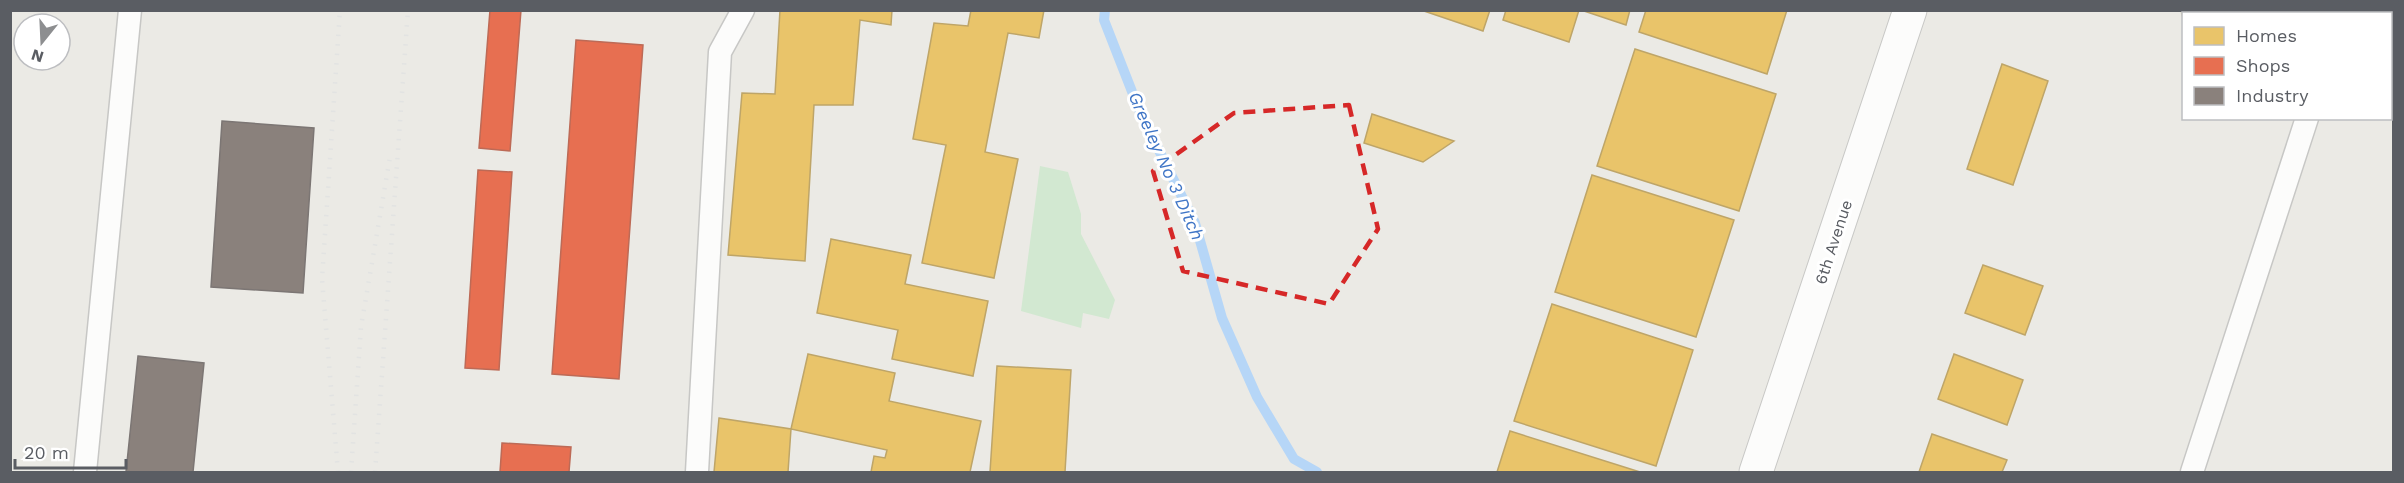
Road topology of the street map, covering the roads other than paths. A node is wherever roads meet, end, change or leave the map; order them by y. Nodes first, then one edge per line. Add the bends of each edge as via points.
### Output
1 (130, 10) edge
2 (743, 10) edge
3 (1910, 10) edge
4 (2306, 120) edge
5 (85, 472) edge
6 (697, 472) edge
7 (1756, 472) edge
8 (2192, 472) edge

1 - 5 lane
2 - 6 lane via 720,52
3 - 7 street, 6th Avenue
4 - 8 lane

